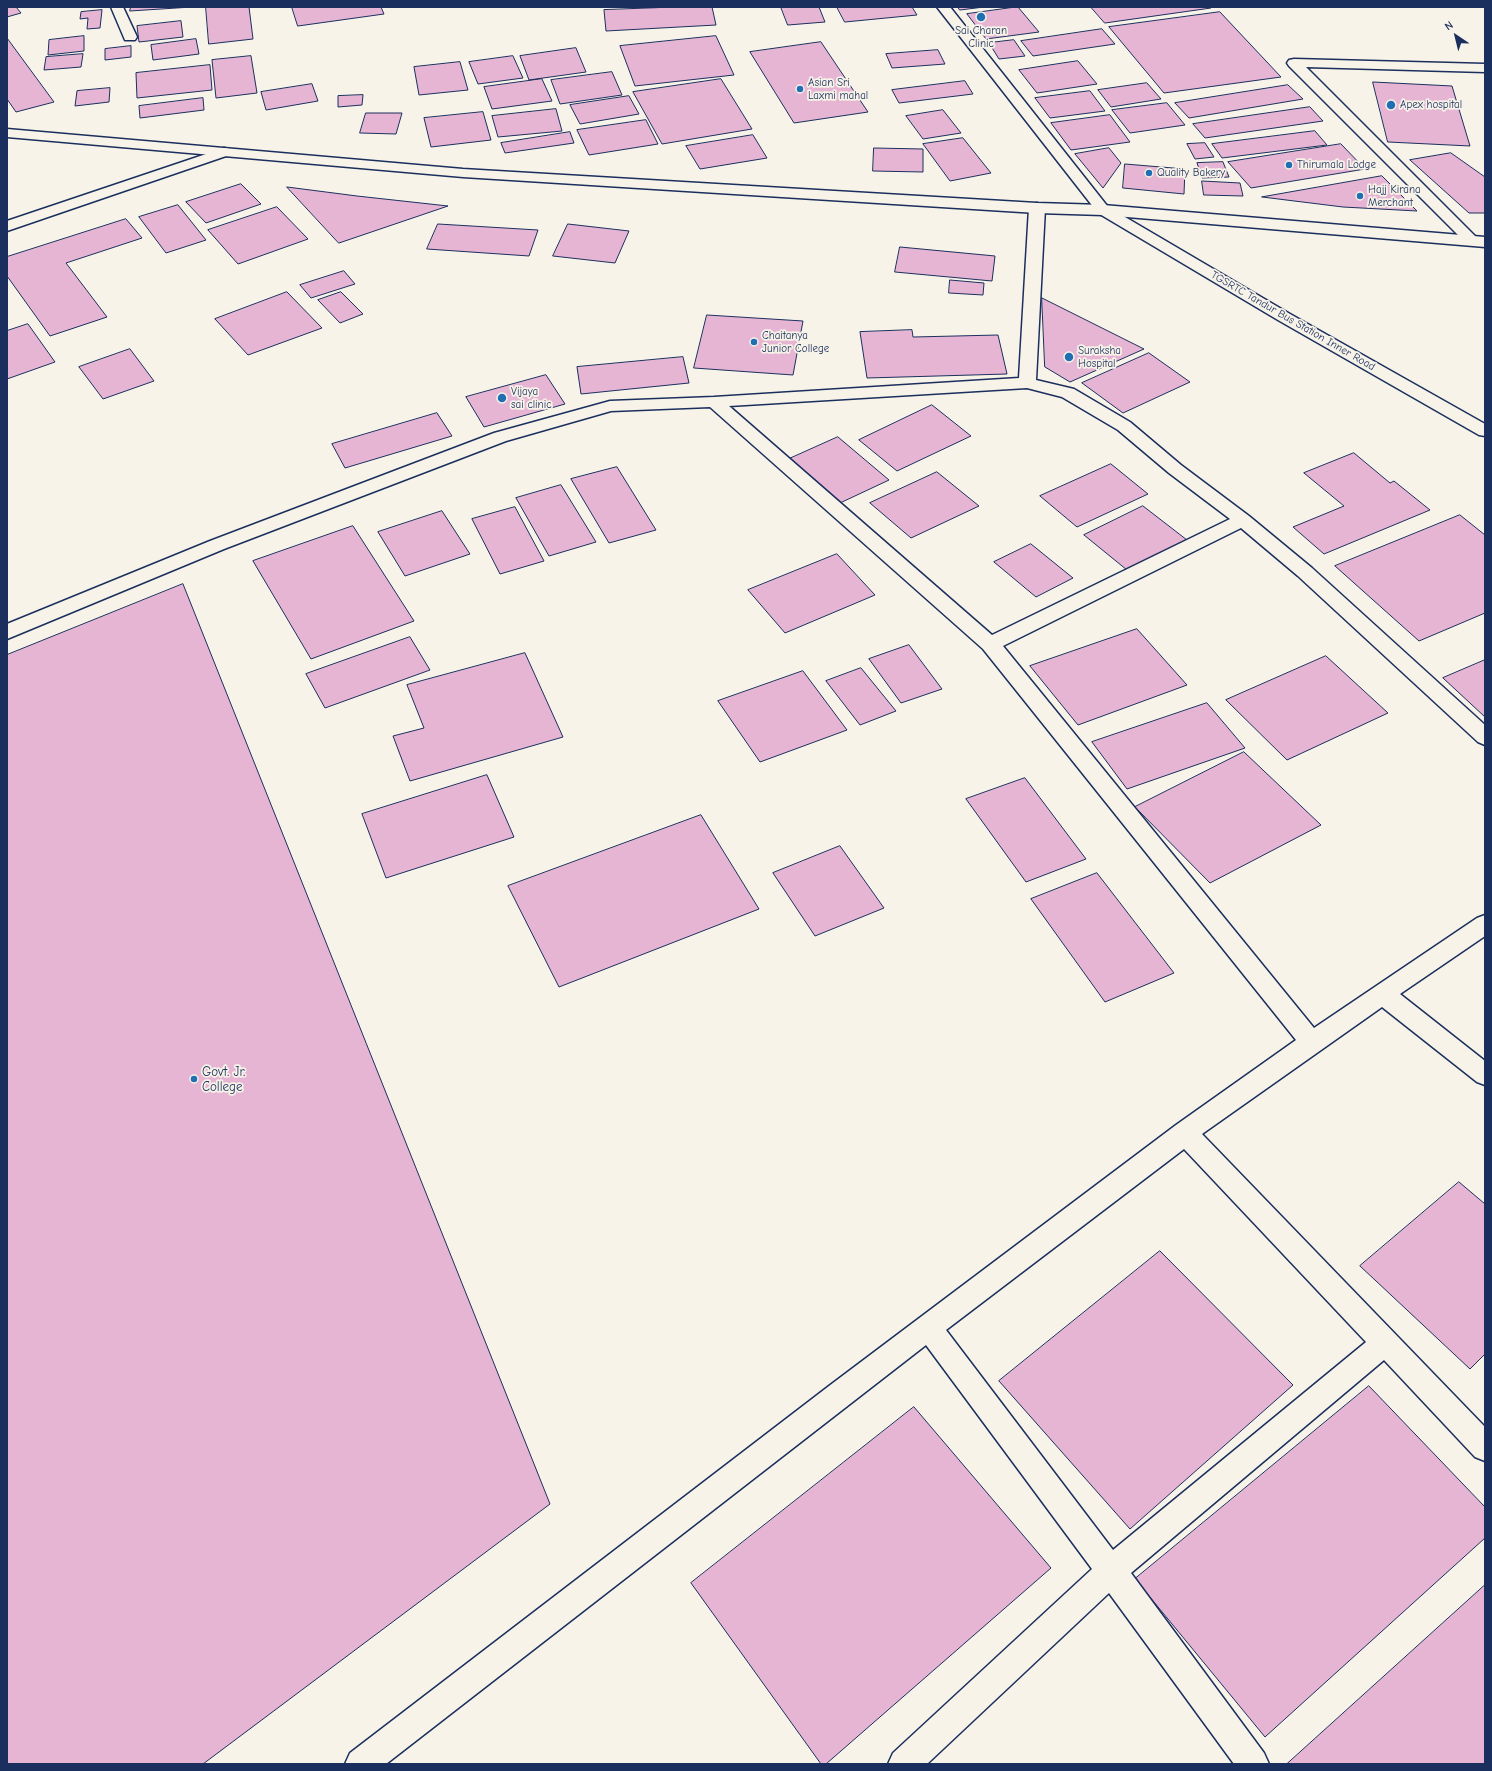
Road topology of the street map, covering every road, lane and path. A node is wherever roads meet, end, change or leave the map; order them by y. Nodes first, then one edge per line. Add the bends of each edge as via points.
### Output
1 (117, 7) edge
2 (943, 7) edge
3 (130, 37) dead end
4 (1485, 68) edge
5 (7, 133) edge
6 (224, 152) junction
7 (1037, 208) junction
8 (1103, 210) junction
9 (7, 226) edge
10 (1478, 241) edge
11 (1027, 383) junction
12 (714, 402) junction
13 (1485, 431) edge
14 (1243, 520) junction
15 (7, 632) edge
16 (990, 644) junction
17 (1485, 737) edge
18 (1485, 924) edge
19 (1383, 994) junction
20 (1312, 1042) junction
21 (1485, 1075) edge
22 (1185, 1133) junction
23 (929, 1328) junction
24 (1386, 1342) junction
25 (1485, 1447) edge
26 (1111, 1571) junction
27 (361, 1764) edge
28 (904, 1764) edge
29 (1253, 1764) edge

1 - 3 main road
2 - 8 main road
4 - 10 main road via 1294,63
5 - 6 main road
6 - 7 main road via 463,173
6 - 9 main road
7 - 8 main road
7 - 11 main road
8 - 10 main road
8 - 13 main road, TGSRTC Tandur Bus Station Inner Road
11 - 12 main road
11 - 14 main road via 1068,393 1124,426 1175,469
12 - 15 main road via 610,406 500,436 217,545
12 - 16 main road
14 - 16 main road
14 - 17 main road via 1305,572
16 - 20 main road
18 - 19 main road
19 - 20 main road
19 - 21 main road
20 - 22 main road
22 - 23 main road
22 - 24 main road
23 - 26 main road
23 - 27 main road
24 - 25 main road
24 - 26 main road
26 - 28 main road
26 - 29 main road

